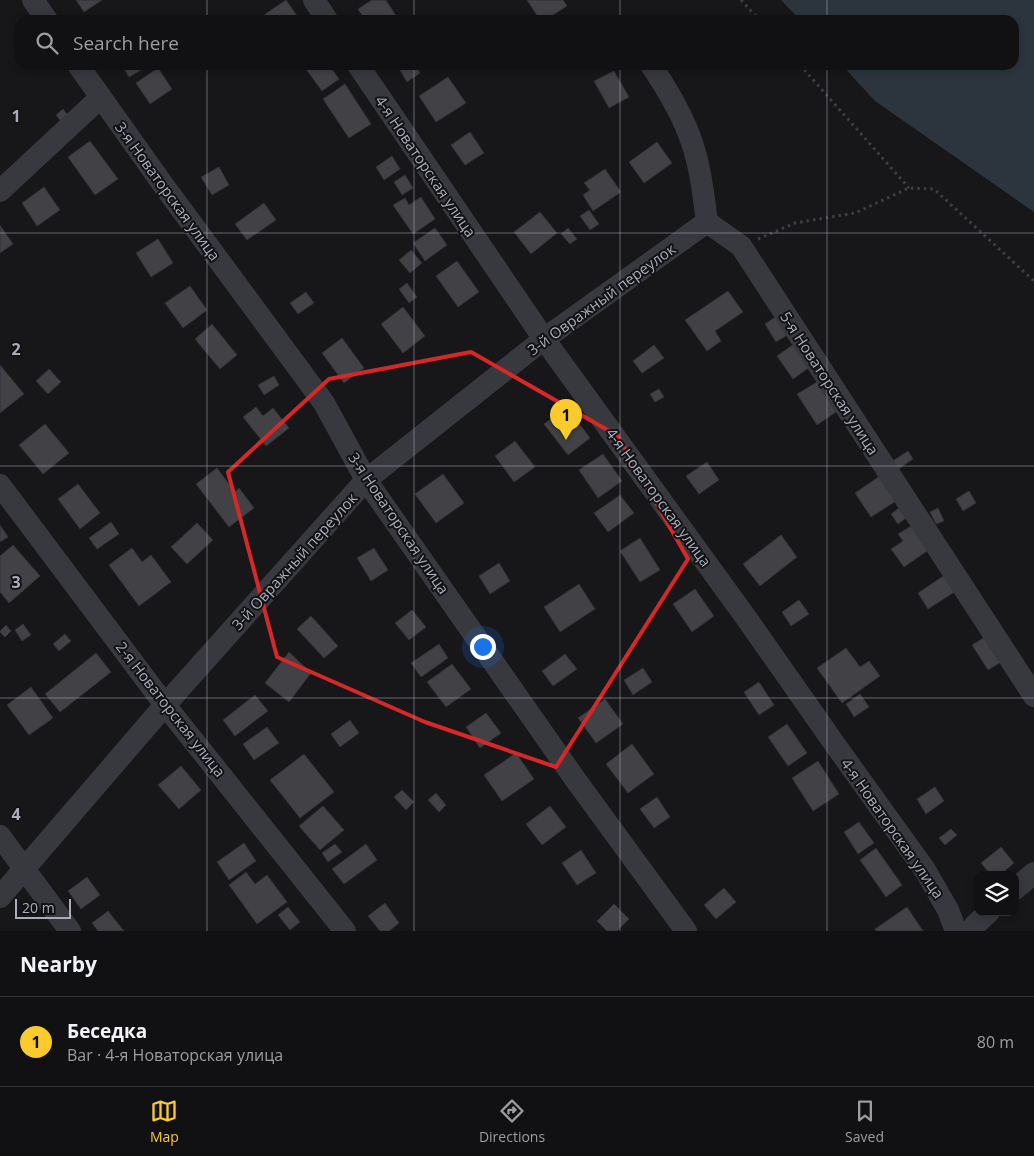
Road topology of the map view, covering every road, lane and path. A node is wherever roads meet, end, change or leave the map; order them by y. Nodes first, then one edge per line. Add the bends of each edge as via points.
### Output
1 (33, 0) edge
2 (314, 0) edge
3 (741, 0) edge
4 (44, 15) edge
5 (324, 15) edge
6 (754, 15) edge
7 (81, 70) edge
8 (361, 70) edge
9 (654, 70) edge
10 (804, 70) edge
11 (101, 98) junction
12 (909, 188) junction
13 (0, 191) edge
14 (707, 222) junction
15 (741, 246) junction
16 (1034, 281) edge
17 (544, 339) junction
18 (366, 480) junction
19 (0, 485) edge
20 (1034, 696) edge
21 (165, 705) junction
22 (0, 836) edge
23 (24, 868) junction
24 (1034, 873) edge
25 (1019, 886) edge
26 (0, 897) edge
27 (985, 916) edge
28 (70, 931) edge
29 (345, 931) edge
30 (686, 931) edge
31 (956, 931) edge
32 (971, 931) edge

1 - 4 street
2 - 5 street
3 - 6 path
7 - 11 street, 3-я Новаторская улица
8 - 17 street, 4-я Новаторская улица
9 - 14 street via 688,132 701,175
10 - 12 path
11 - 13 street
11 - 18 street, 3-я Новаторская улица via 324,403
12 - 15 path via 855,213 795,223
12 - 16 path via 934,188
14 - 15 street, 5-я Новаторская улица
14 - 17 street, 3-й Овражный переулок
15 - 20 street, 5-я Новаторская улица
17 - 18 street, 3-й Овражный переулок
17 - 31 street, 4-я Новаторская улица via 925,870
18 - 21 street, 3-й Овражный переулок
18 - 30 street, 3-я Новаторская улица via 575,779
19 - 21 street, 2-я Новаторская улица
21 - 23 street, 3-й Овражный переулок
21 - 29 street, 2-я Новаторская улица
22 - 23 street
23 - 26 street, 3-й Овражный переулок
23 - 28 street
24 - 25 street
27 - 32 street

